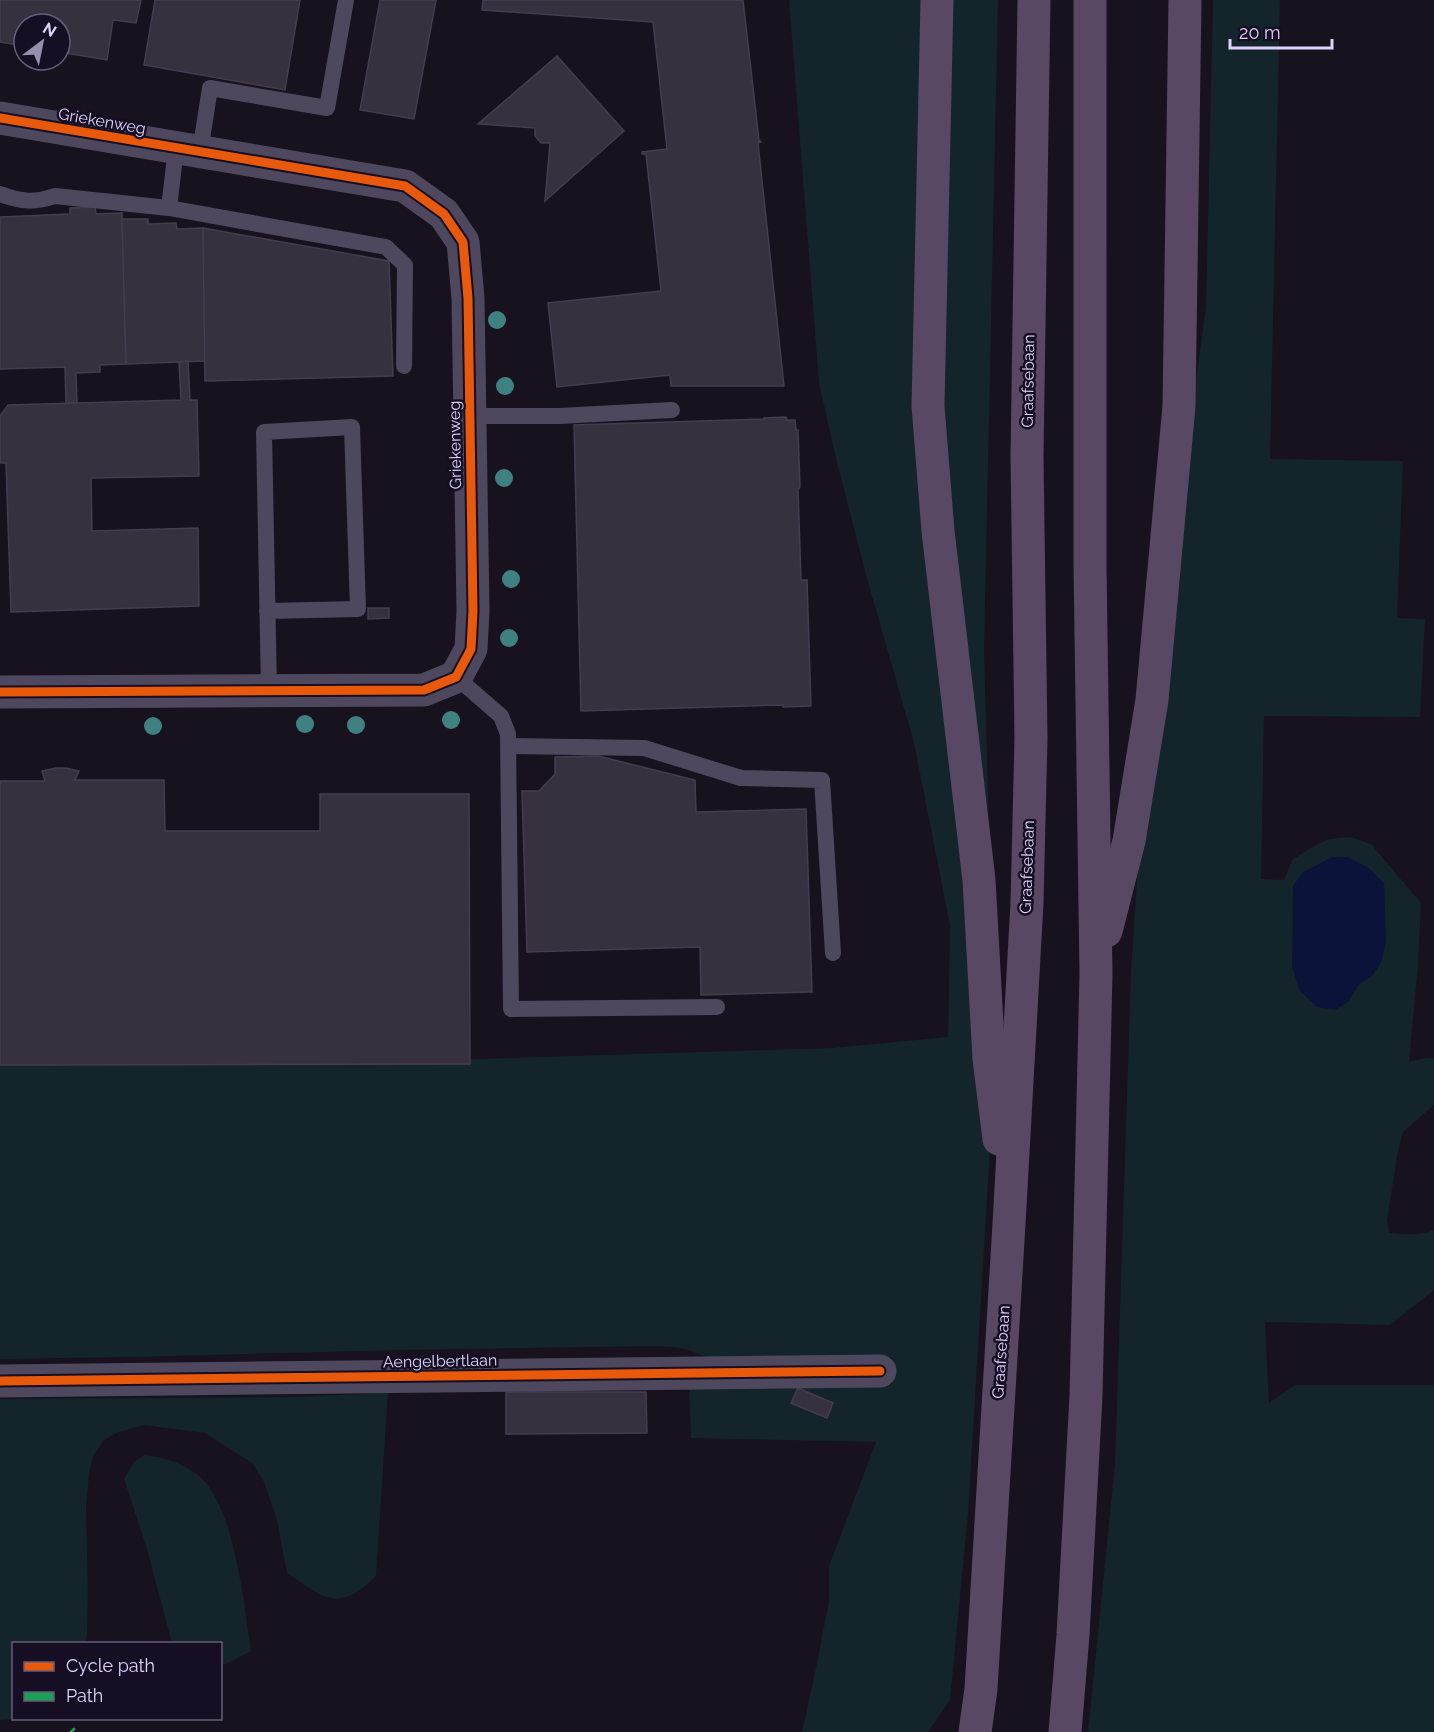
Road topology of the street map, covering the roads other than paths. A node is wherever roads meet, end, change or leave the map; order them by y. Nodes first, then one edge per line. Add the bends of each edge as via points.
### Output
1 (346, 0) edge
2 (937, 0) edge
3 (1034, 0) edge
4 (1090, 0) edge
5 (1185, 0) edge
6 (0, 118) edge
7 (188, 150) junction
8 (0, 194) edge
9 (169, 208) junction
10 (404, 366) dead end
11 (672, 410) dead end
12 (470, 416) junction
13 (267, 611) junction
14 (456, 677) junction
15 (269, 691) junction
16 (0, 692) edge
17 (509, 746) junction
18 (833, 953) dead end
19 (1096, 974) junction
20 (717, 1007) dead end
21 (1009, 1224) junction
22 (880, 1371) dead end
23 (0, 1380) edge
24 (975, 1732) edge
25 (1065, 1732) edge

1 - 7 lane via 327,108 210,88
2 - 21 main road via 928,406 938,531 979,880 989,1059
3 - 21 main road, Graafsebaan via 1027,456 1031,738 1027,903
4 - 19 main road via 1090,566
5 - 19 main road via 1178,418 1152,700 1129,841
6 - 7 street, Griekenweg
7 - 9 lane
7 - 12 street, Griekenweg via 405,186 444,214 463,242
8 - 9 lane via 38,202 55,196
9 - 10 lane via 386,247 405,265
11 - 12 lane
12 - 14 street, Griekenweg via 471,649
13 - 13 lane via 264,432 352,427 358,609
13 - 15 lane
14 - 15 street via 424,690
14 - 17 lane via 501,716
15 - 16 street
17 - 18 lane via 644,748 741,778 822,780
17 - 20 lane via 511,1009
19 - 25 main road via 1086,1396
21 - 24 main road, Graafsebaan via 981,1689
22 - 23 street, Aengelbertlaan

